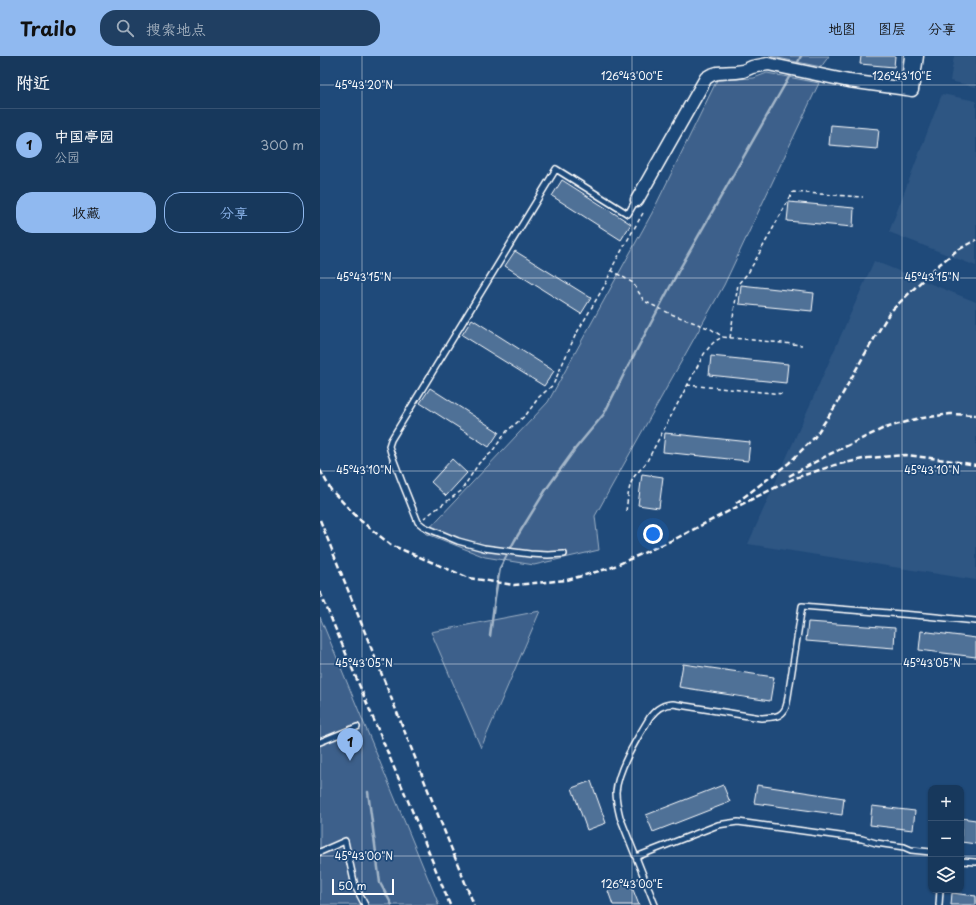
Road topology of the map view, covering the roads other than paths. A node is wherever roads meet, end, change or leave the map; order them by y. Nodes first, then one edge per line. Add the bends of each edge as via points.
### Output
1 (911, 56) edge
2 (917, 56) edge
3 (907, 89) junction
4 (637, 200) joint
5 (564, 554) dead end
6 (976, 622) edge
7 (357, 727) dead end
8 (320, 742) edge
9 (320, 852) edge
10 (928, 852) edge
11 (636, 858) junction
12 (964, 861) edge
13 (976, 862) edge
14 (940, 893) edge
15 (365, 905) edge
16 (655, 905) edge
17 (939, 905) edge

1 - 3 street
2 - 3 street via 912,90
3 - 4 street via 849,81 768,64 711,75 706,78
4 - 5 lane via 628,214 556,169 391,440 391,453 418,522 423,526 458,541 484,548 530,554
6 - 11 lane via 802,606 787,703 783,713 761,718 669,704 659,708 650,717 627,758 616,793 620,817
7 - 8 lane
9 - 15 lane via 344,841 355,886
10 - 11 lane via 862,839 738,822 718,825
11 - 16 lane
12 - 13 lane
14 - 17 lane

